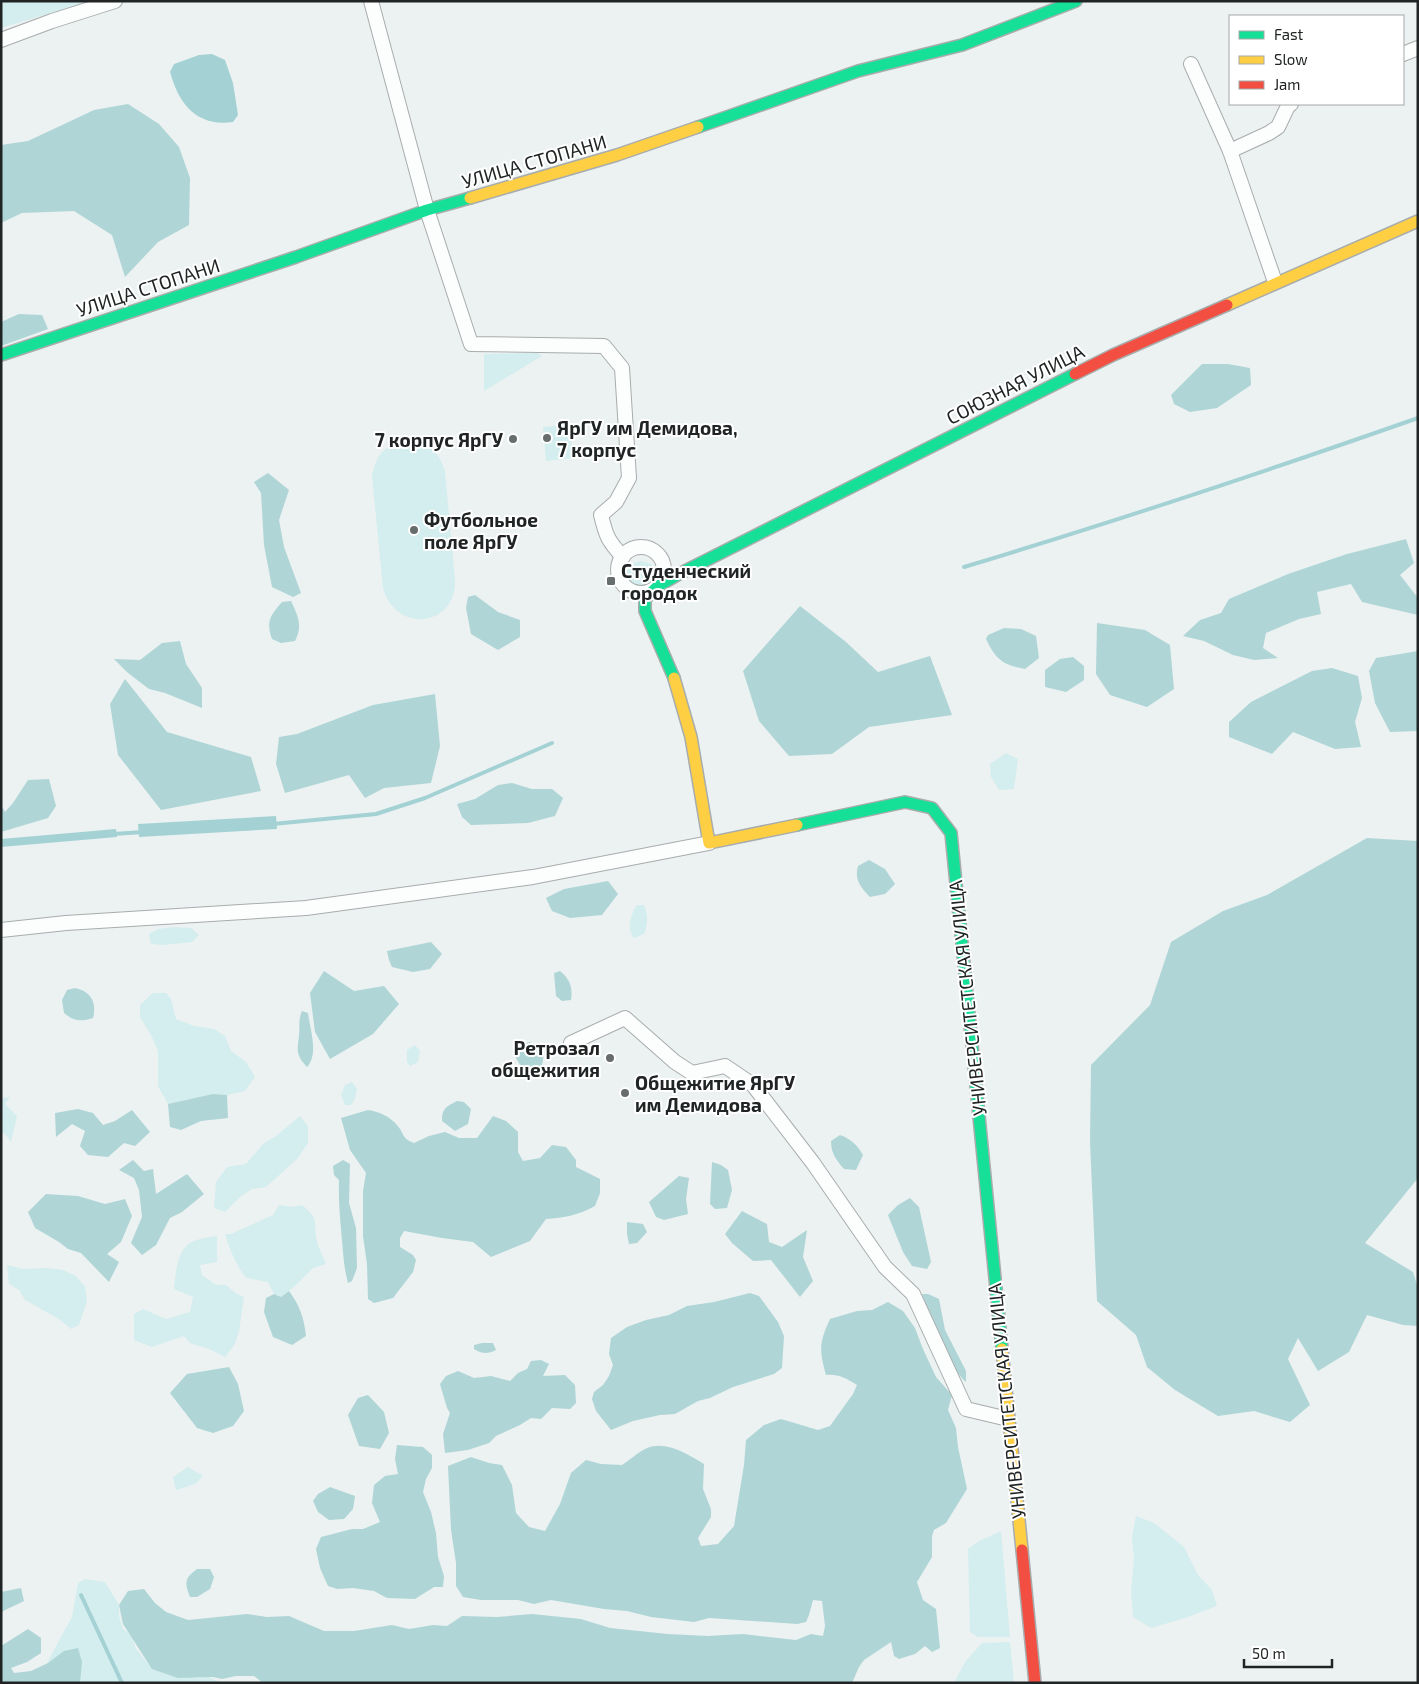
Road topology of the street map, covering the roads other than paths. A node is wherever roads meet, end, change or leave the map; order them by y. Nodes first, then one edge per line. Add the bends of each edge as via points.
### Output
1 (115, 1) edge
2 (371, 1) edge
3 (1076, 1) edge
4 (1, 40) edge
5 (1418, 48) edge
6 (1404, 54) edge
7 (1190, 64) dead end
8 (1290, 105) edge
9 (1230, 151) junction
10 (427, 210) junction
11 (1418, 221) edge
12 (1275, 282) junction
13 (1, 355) edge
14 (623, 557) junction
15 (656, 588) junction
16 (639, 598) junction
17 (709, 843) junction
18 (1, 930) edge
19 (571, 1043) dead end
20 (1008, 1419) junction
21 (1035, 1683) edge

1 - 4 street
2 - 10 street
3 - 10 street, УЛИЦА СТОПАНИ via 962,46 858,71 617,155
5 - 6 street
7 - 9 street
8 - 9 street via 1278,127
9 - 12 street
10 - 13 street, УЛИЦА СТОПАНИ
10 - 14 street via 472,344 604,346 622,368 629,478 616,502 601,515 609,541
11 - 12 street, СОЮЗНАЯ УЛИЦА
12 - 15 street, СОЮЗНАЯ УЛИЦА via 1113,355
14 - 15 street via 635,548 656,554 663,568
14 - 16 street via 619,563 619,578
15 - 16 street via 642,593
16 - 17 street via 674,675 692,738
17 - 18 street via 533,877 306,908
17 - 20 street, УНИВЕРСИТЕТСКАЯ УЛИЦА via 905,802 932,808 951,833
19 - 20 street via 625,1018 692,1073 725,1066 753,1085 886,1267 913,1294 966,1409
20 - 21 street, УНИВЕРСИТЕТСКАЯ УЛИЦА

